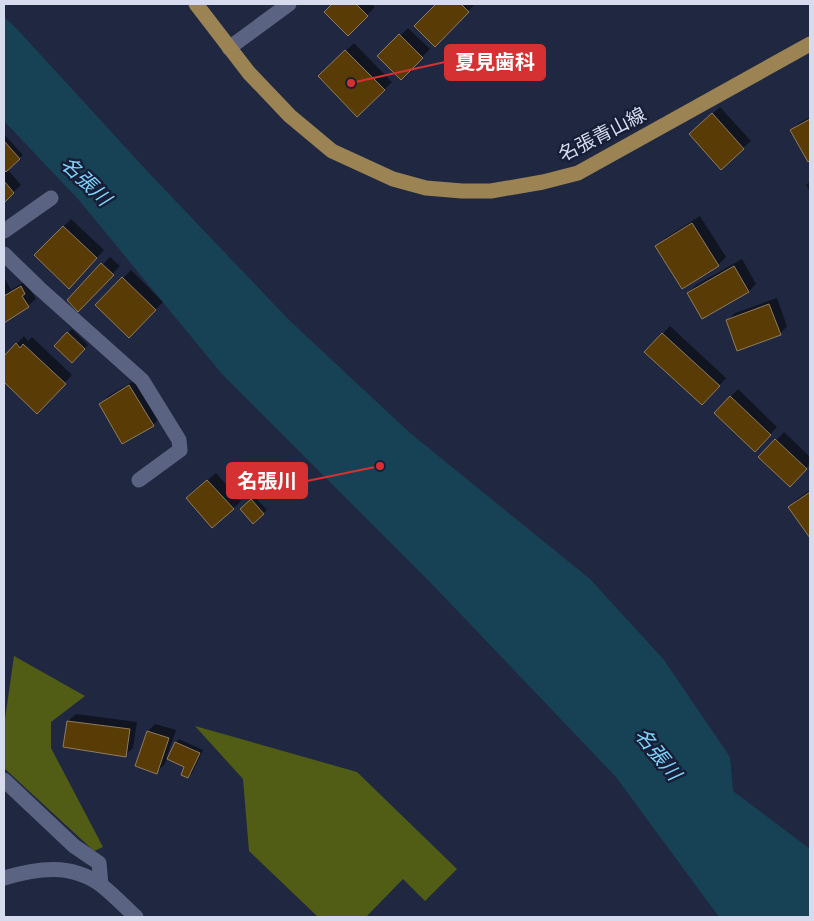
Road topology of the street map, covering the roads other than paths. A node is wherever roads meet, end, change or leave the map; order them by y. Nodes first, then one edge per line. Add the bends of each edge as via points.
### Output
1 (196, 4) edge
2 (289, 4) edge
3 (810, 44) edge
4 (229, 48) junction
5 (51, 198) dead end
6 (4, 231) edge
7 (4, 254) edge
8 (139, 480) dead end
9 (4, 780) edge
10 (4, 878) edge
11 (101, 885) junction
12 (136, 917) edge

1 - 4 main road, 名張青山線
2 - 4 street
3 - 4 main road, 名張青山線 via 578,173 491,191 426,188 393,179 332,151 290,116
5 - 6 street
7 - 8 street via 142,380 179,440 180,450
9 - 11 street via 74,846 98,863
10 - 11 street via 25,872 59,869
11 - 12 street

